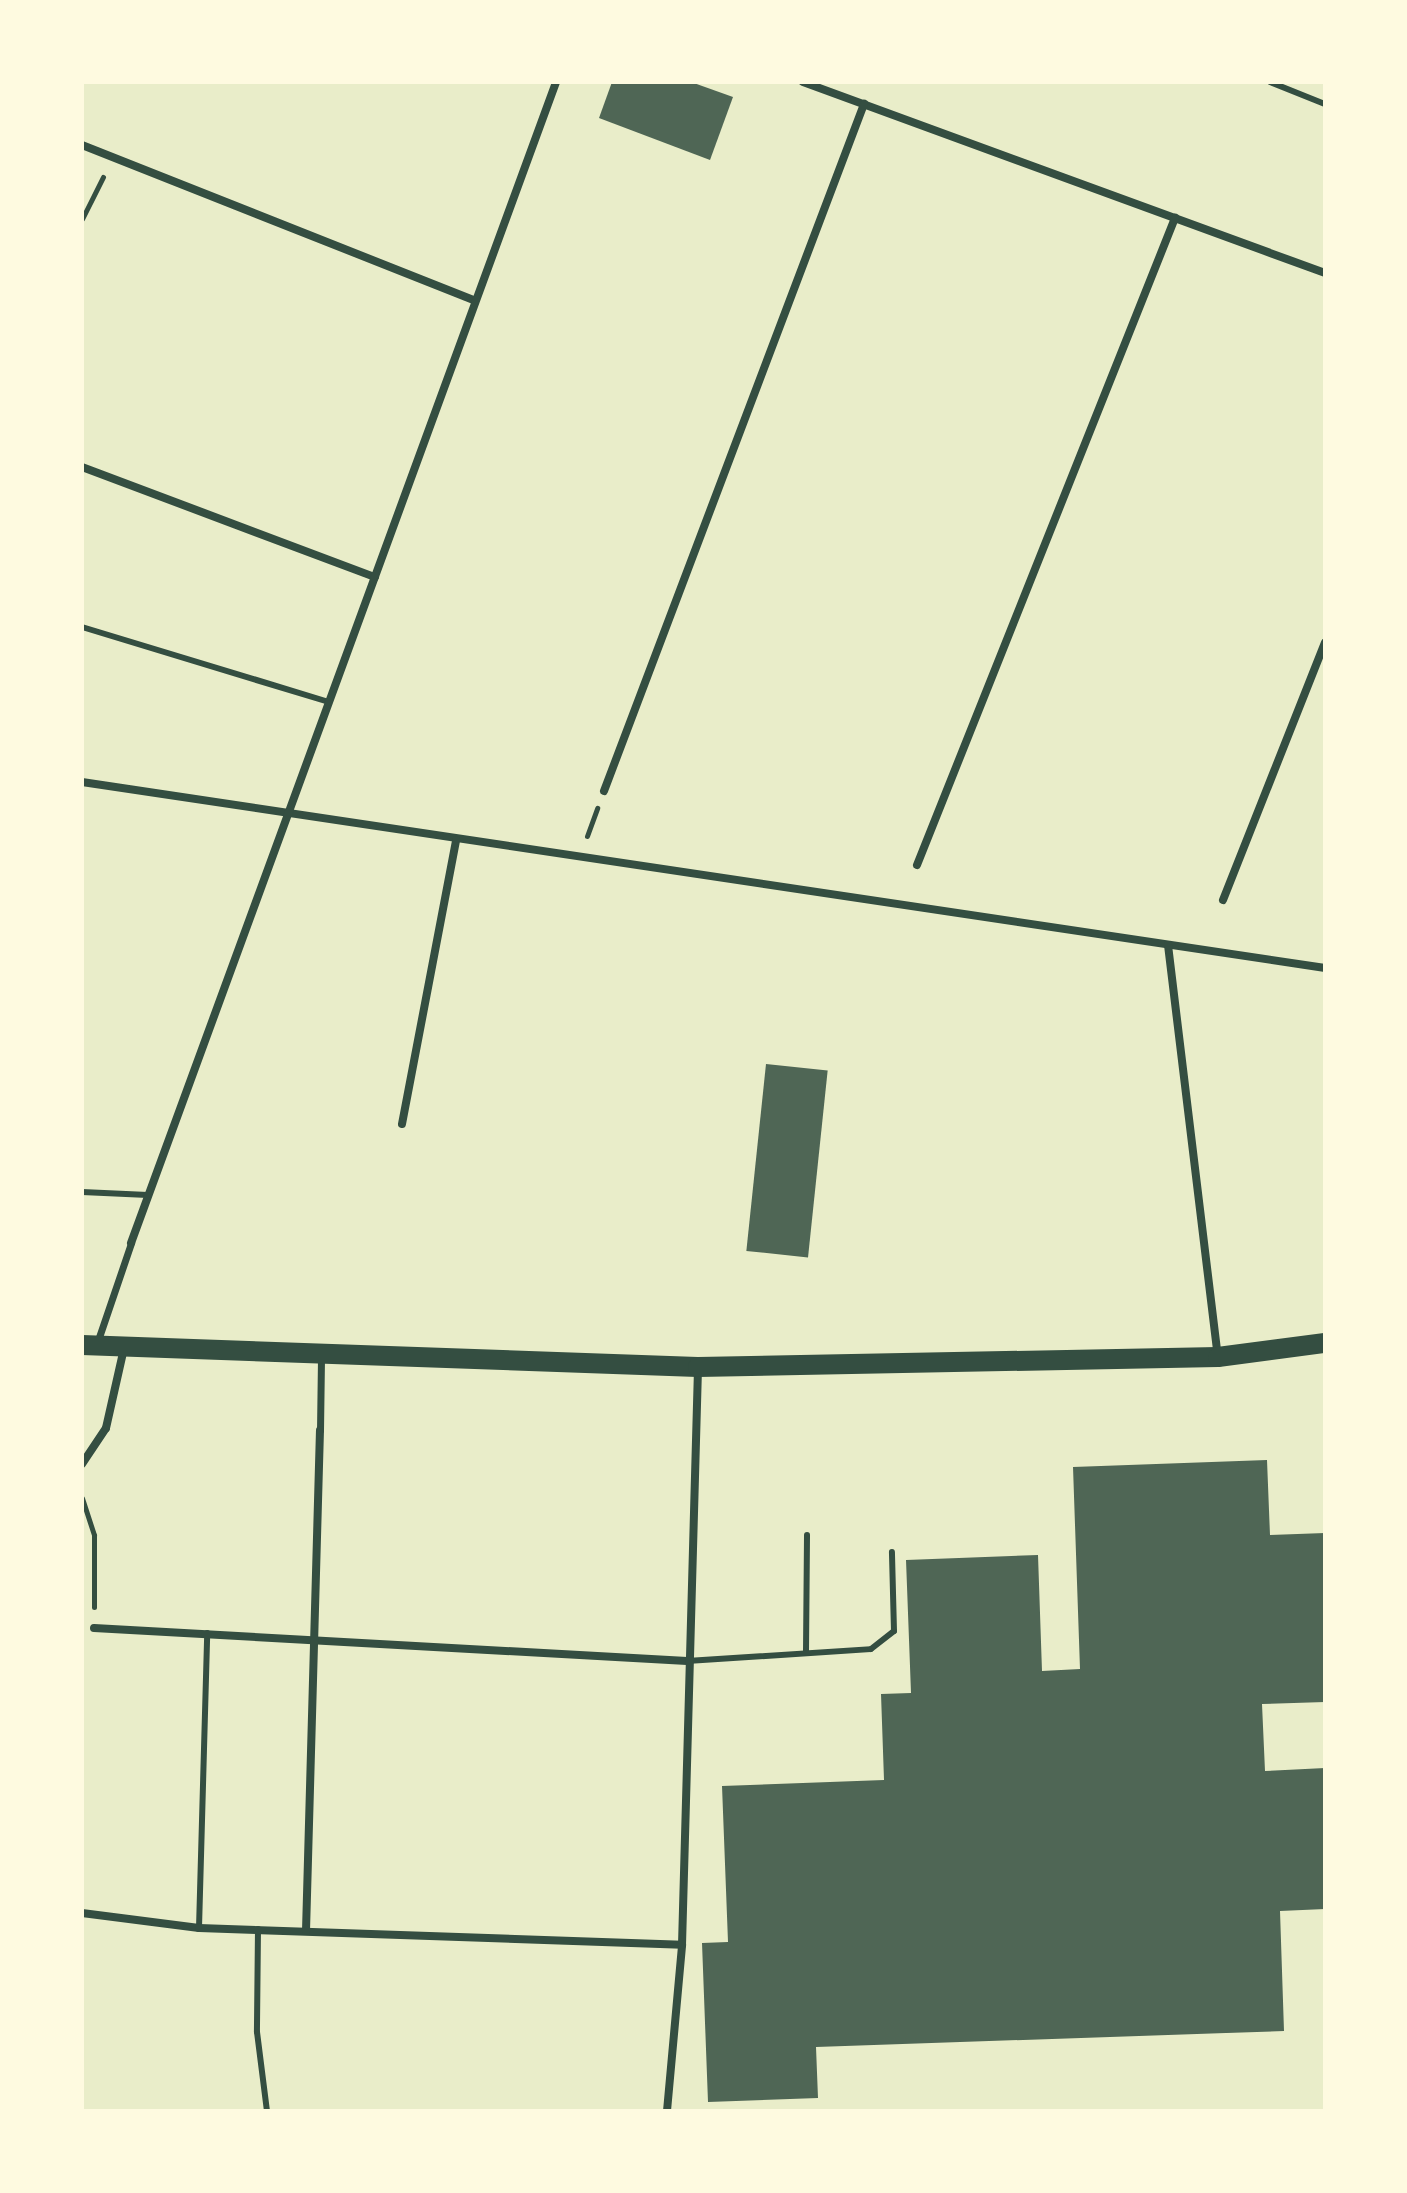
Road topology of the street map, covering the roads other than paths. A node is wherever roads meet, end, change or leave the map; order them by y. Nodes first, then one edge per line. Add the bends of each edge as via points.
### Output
1 (556, 82) edge
2 (803, 82) edge
3 (1270, 82) edge
4 (864, 104) junction
5 (1325, 104) edge
6 (82, 145) edge
7 (1175, 218) junction
8 (1325, 273) edge
9 (473, 300) junction
10 (82, 467) edge
11 (375, 577) junction
12 (82, 627) edge
13 (1325, 642) edge
14 (329, 702) junction
15 (82, 782) edge
16 (604, 791) road end
17 (287, 816) junction
18 (456, 840) junction
19 (917, 865) dead end
20 (1223, 900) dead end
21 (1168, 945) junction
22 (1325, 968) edge
23 (402, 1124) dead end
24 (82, 1192) edge
25 (148, 1195) junction
26 (131, 1243) joint
27 (1325, 1343) edge
28 (89, 1345) edge
29 (125, 1345) junction
30 (322, 1353) junction
31 (1218, 1357) junction
32 (698, 1367) junction
33 (320, 1430) joint
34 (82, 1464) edge
35 (807, 1535) dead end
36 (892, 1552) dead end
37 (94, 1628) road end
38 (207, 1633) junction
39 (313, 1640) junction
40 (806, 1651) junction
41 (687, 1661) junction
42 (82, 1913) edge
43 (199, 1928) junction
44 (258, 1929) junction
45 (306, 1931) junction
46 (682, 1945) junction
47 (267, 2111) edge
48 (667, 2111) edge

1 - 9 street
2 - 4 street
3 - 5 lane
4 - 7 street
4 - 16 street
6 - 9 street
7 - 8 street
7 - 19 street
9 - 11 street
10 - 11 street
11 - 14 street
12 - 14 lane
13 - 20 street
14 - 17 street
15 - 17 street
17 - 18 street
17 - 25 street
18 - 21 street
18 - 23 street
21 - 22 street
21 - 31 street
24 - 25 lane
25 - 26 street
26 - 28 street
27 - 31 main road
28 - 29 main road
29 - 30 main road
29 - 34 street via 106,1428
30 - 32 main road
30 - 33 street
31 - 32 main road
32 - 41 street
33 - 39 street
35 - 40 lane
36 - 40 lane via 894,1631 871,1649
37 - 38 street
38 - 39 street
38 - 43 lane
39 - 41 street
39 - 45 street
40 - 41 lane
41 - 46 street
42 - 43 street
43 - 44 street
44 - 45 street
44 - 47 lane via 257,2032
45 - 46 street
46 - 48 street

